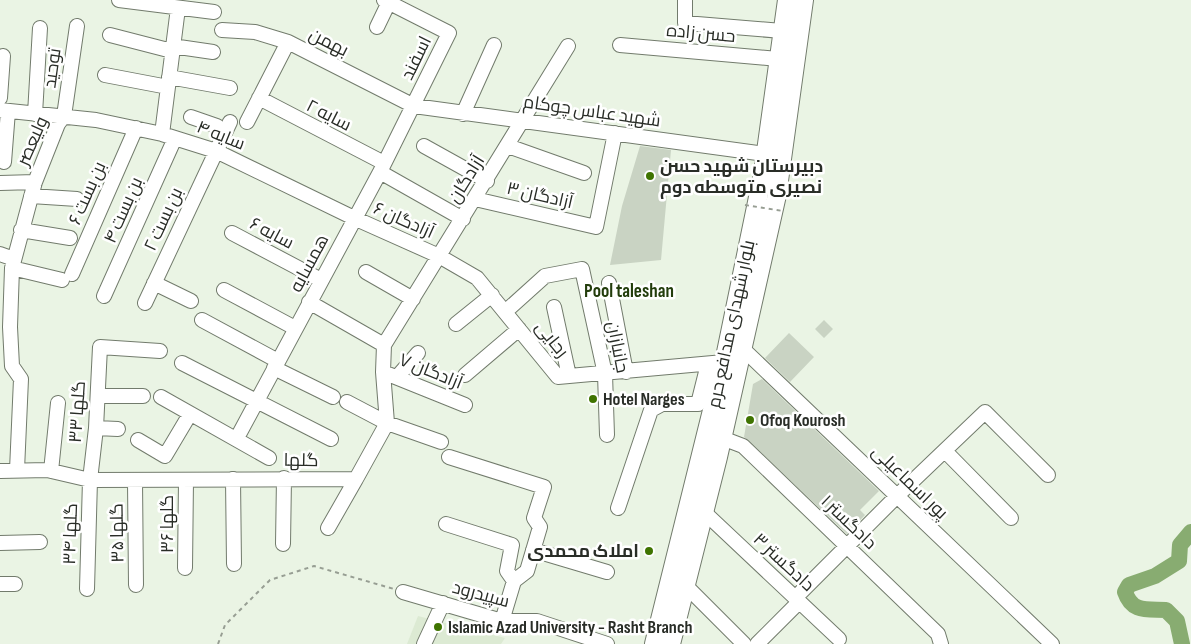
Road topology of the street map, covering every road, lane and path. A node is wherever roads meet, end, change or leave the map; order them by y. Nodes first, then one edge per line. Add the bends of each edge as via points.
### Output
1 (119, 0) edge
2 (787, 0) edge
3 (804, 0) edge
4 (386, 1) edge
5 (685, 1) edge
6 (178, 8) junction
7 (214, 12) dead end
8 (76, 26) dead end
9 (377, 27) dead end
10 (40, 28) dead end
11 (222, 30) dead end
12 (782, 30) junction
13 (110, 35) dead end
14 (288, 42) junction
15 (494, 45) dead end
16 (620, 45) dead end
17 (568, 46) dead end
18 (172, 48) junction
19 (213, 52) dead end
20 (3, 56) dead end
21 (778, 59) junction
22 (104, 75) dead end
23 (168, 82) junction
24 (230, 88) dead end
25 (0, 98) edge
26 (259, 98) junction
27 (414, 106) junction
28 (4, 110) edge
29 (35, 114) junction
30 (463, 114) junction
31 (64, 116) junction
32 (191, 117) dead end
33 (522, 121) junction
34 (247, 122) dead end
35 (217, 123) junction
36 (136, 128) junction
37 (615, 133) junction
38 (169, 136) junction
39 (198, 145) junction
40 (424, 146) dead end
41 (508, 146) junction
42 (216, 151) junction
43 (765, 154) junction
44 (4, 162) dead end
45 (382, 168) junction
46 (584, 173) dead end
47 (487, 181) junction
48 (0, 183) edge
49 (33, 189) junction
50 (76, 199) dead end
51 (475, 199) junction
52 (745, 205) dead end
53 (784, 211) dead end
54 (354, 218) junction
55 (463, 219) junction
56 (21, 230) junction
57 (232, 233) dead end
58 (70, 238) dead end
59 (0, 254) edge
60 (439, 256) junction
61 (13, 264) junction
62 (366, 272) dead end
63 (321, 280) junction
64 (154, 283) junction
65 (609, 283) dead end
66 (224, 290) dead end
67 (492, 295) junction
68 (104, 296) dead end
69 (412, 299) junction
70 (190, 302) dead end
71 (309, 302) junction
72 (145, 303) dead end
73 (554, 307) dead end
74 (505, 312) junction
75 (202, 320) dead end
76 (456, 324) dead end
77 (295, 328) junction
78 (520, 329) junction
79 (384, 345) junction
80 (742, 348) junction
81 (160, 351) dead end
82 (418, 353) dead end
83 (182, 363) dead end
84 (716, 363) junction
85 (276, 364) junction
86 (383, 372) junction
87 (626, 372) junction
88 (606, 374) junction
89 (465, 375) dead end
90 (568, 376) junction
91 (397, 378) junction
92 (98, 396) junction
93 (143, 396) dead end
94 (161, 397) dead end
95 (333, 397) dead end
96 (256, 402) junction
97 (348, 402) dead end
98 (58, 403) dead end
99 (465, 405) dead end
100 (190, 414) junction
101 (387, 423) junction
102 (96, 428) junction
103 (118, 429) dead end
104 (607, 436) dead end
105 (237, 438) junction
106 (722, 438) junction
107 (331, 439) dead end
108 (138, 440) dead end
109 (441, 442) dead end
110 (945, 451) junction
111 (449, 457) dead end
112 (269, 458) dead end
113 (707, 468) junction
114 (17, 470) junction
115 (0, 471) edge
116 (51, 471) junction
117 (1048, 475) dead end
118 (284, 478) junction
119 (233, 479) junction
120 (356, 479) junction
121 (90, 480) junction
122 (186, 480) junction
123 (135, 481) junction
124 (897, 496) junction
125 (618, 508) dead end
126 (704, 512) junction
127 (1011, 518) dead end
128 (446, 524) dead end
129 (328, 528) dead end
130 (40, 542) dead end
131 (0, 543) edge
132 (283, 544) dead end
133 (846, 546) junction
134 (533, 550) junction
135 (234, 564) dead end
136 (186, 568) dead end
137 (608, 572) dead end
138 (514, 580) junction
139 (0, 584) edge
140 (15, 584) dead end
141 (136, 585) dead end
142 (686, 586) junction
143 (87, 589) dead end
144 (403, 592) joint
145 (797, 600) junction
146 (443, 604) junction
147 (502, 622) junction
148 (839, 640) dead end
149 (218, 644) edge
150 (424, 644) edge
151 (607, 644) edge
152 (654, 644) edge
153 (672, 644) edge
154 (744, 644) edge
155 (758, 644) edge
156 (941, 644) edge
157 (1052, 644) edge

1 - 6 street
2 - 12 main road, بلوار شهدای مدافع حرم
3 - 80 main road, بلوار شهدای مدافع حرم via 777,194
4 - 9 street, اسفند
4 - 27 street, اسفند via 449,33
5 - 12 street via 685,23
6 - 7 street
6 - 18 street, بن بست ۴
8 - 31 street, توحید
10 - 29 street
11 - 14 street, بهمن via 254,32
12 - 21 main road, بلوار شهدای مدافع حرم
13 - 18 street
14 - 26 street
14 - 27 street, بهمن
15 - 30 street
16 - 21 street, حسن زاده
17 - 33 street, آزادگان
18 - 19 street
18 - 23 street, بن بست ۴
20 - 25 street
21 - 43 main road, بلوار شهدای مدافع حرم
22 - 23 street
23 - 24 street
23 - 38 street, بن بست ۴
26 - 34 street
26 - 45 street, سایه ۲
27 - 30 street, شهید عباس چوکام
27 - 45 street, همسایه
28 - 29 street, سایه ۴
28 - 44 street
29 - 31 street, سایه ۴
30 - 33 street, شهید عباس چوکام
31 - 36 street, سایه ۴
31 - 49 street, ولیعصر
32 - 35 street
33 - 37 street, شهید عباس چوکام
33 - 41 street, آزادگان
35 - 39 street
35 - 42 street, بن بست ۲
36 - 38 street, سایه ۴
36 - 61 street, بن بست ۶ via 67,277
37 - 43 street, شهید عباس چوکام
37 - 51 street, آزادگان ۳ via 596,227
38 - 39 street, سایه ۴
38 - 68 street, بن بست ۴
39 - 42 street, سایه ۴
40 - 47 street
41 - 46 street
41 - 47 street, آزادگان
42 - 54 street, سایه ۴
42 - 64 street, بن بست ۲
43 - 84 main road, بلوار شهدای مدافع حرم
45 - 54 street, همسایه
45 - 55 street, سایه ۲
47 - 51 street, آزادگان
48 - 49 street
49 - 50 street
49 - 56 street, ولیعصر
51 - 55 street, آزادگان
52 - 53 path, bridge
54 - 60 street, آزادگان ۶
54 - 63 street, همسایه
55 - 60 street, آزادگان
56 - 58 street
56 - 61 street, ولیعصر
57 - 63 street, سایه ۶
59 - 61 street
60 - 67 street, رجایی via 477,278
60 - 69 street
61 - 114 street, ولیعصر via 12,366 20,379
62 - 69 street
63 - 71 street, همسایه
64 - 70 street
64 - 72 street, بن بست ۲
65 - 87 street
66 - 77 street
67 - 74 street, رجایی
67 - 76 street
69 - 79 street
71 - 77 street, همسایه
71 - 79 street
73 - 90 street
74 - 78 street, رجایی
74 - 88 street, جانبازان via 545,276 582,269
75 - 85 street
77 - 85 street, همسایه
78 - 89 street
78 - 90 street, رجایی via 558,377
79 - 86 street
80 - 106 main road, بلوار شهدای مدافع حرم
80 - 124 street, پور اسماعیلی
81 - 92 street, گلها ۳۳ via 100,347
82 - 91 street
83 - 96 street
84 - 87 street, رجایی
84 - 113 main road, بلوار شهدای مدافع حرم
84 - 125 street via 698,404 662,404 651,410
85 - 95 street
85 - 96 street, همسایه
86 - 91 street, آزادگان ۷
86 - 101 street
87 - 88 street, رجایی
88 - 90 street, رجایی
88 - 104 street, جانبازان
91 - 99 street, آزادگان ۷
92 - 93 street
92 - 102 street, گلها ۳۳
94 - 100 street
96 - 105 street, همسایه
96 - 107 street
97 - 101 street
98 - 116 street
100 - 105 street
100 - 108 street via 165,456
101 - 109 street
101 - 120 street
102 - 103 street
102 - 121 street, گلها ۳۳
105 - 112 street
106 - 113 main road, بلوار شهدای مدافع حرم
106 - 133 street, دادگستر ۱ via 743,446
110 - 117 street via 986,412
110 - 124 street
110 - 127 street
111 - 134 street via 544,487 534,518 540,527
113 - 126 main road, بلوار شهدای مدافع حرم
113 - 152 main road, بلوار شهدای مدافع حرم
114 - 115 street, گلها
114 - 116 street, گلها
116 - 121 street, گلها
118 - 119 street, گلها
118 - 120 street, گلها
118 - 132 street
119 - 122 street, گلها
119 - 135 street
120 - 129 street
121 - 123 street, گلها
121 - 143 street, گلها ۳۴
122 - 123 street, گلها
122 - 136 street, گلها ۳۶
123 - 141 street, گلها ۳۵
124 - 133 street
124 - 157 street, پور اسماعیلی
126 - 142 main road, بلوار شهدای مدافع حرم
126 - 145 street, دادگستر ۳
128 - 138 street via 512,545 507,571
130 - 131 street
133 - 145 street
133 - 156 street, دادگستر ۱ via 938,634
134 - 137 street
134 - 138 street via 527,571
138 - 147 street
139 - 140 street
142 - 153 main road, بلوار شهدای مدافع حرم
142 - 154 street
144 - 146 street, سپیدرود
144 - 149 path via 314,566 270,580 225,625
145 - 148 street, دادگستر ۳
145 - 155 street
146 - 147 street, سپیدرود
146 - 150 street
147 - 151 street, سپیدرود via 537,620

